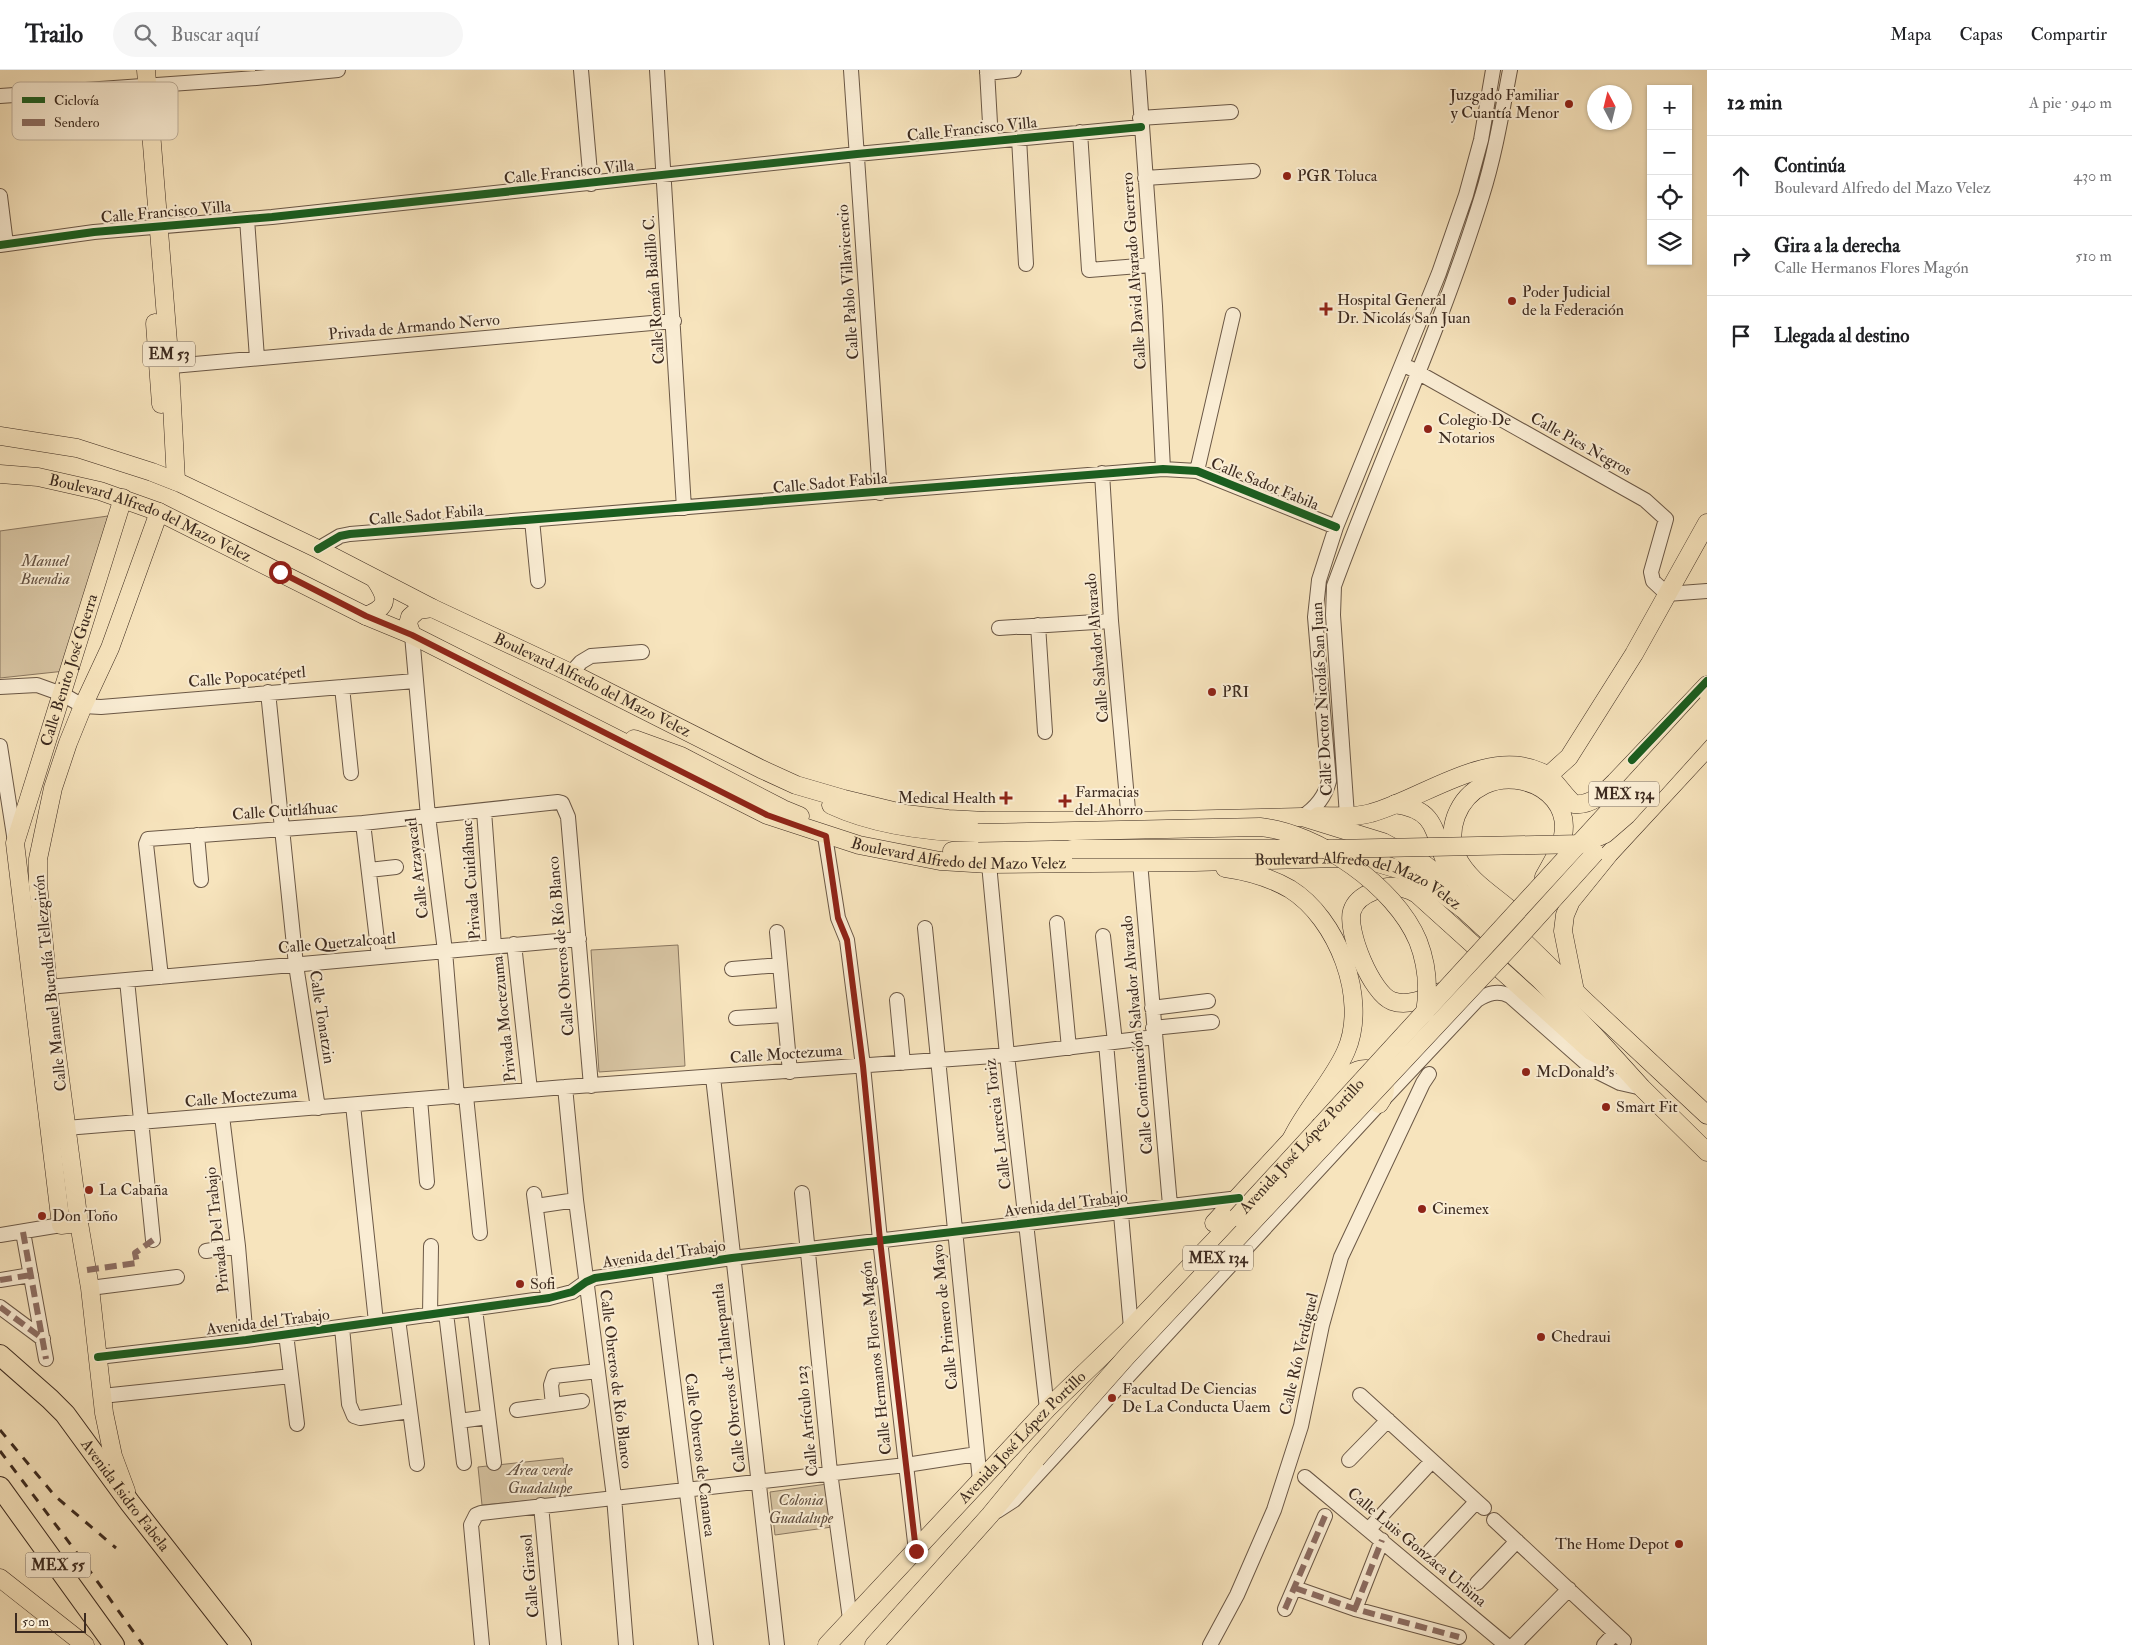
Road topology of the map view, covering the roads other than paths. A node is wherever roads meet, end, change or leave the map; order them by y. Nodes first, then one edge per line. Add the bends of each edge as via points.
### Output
1 (338, 70) edge
2 (581, 70) edge
3 (657, 70) edge
4 (851, 70) edge
5 (1014, 70) edge
6 (1138, 70) edge
7 (1493, 70) edge
8 (1510, 70) edge
9 (987, 71) edge
10 (289, 73) edge
11 (256, 74) edge
12 (141, 78) edge
13 (110, 82) edge
14 (1231, 112) dead end
15 (1141, 122) junction
16 (1080, 132) junction
17 (1019, 138) junction
18 (146, 140) edge
19 (991, 141) junction
20 (857, 154) junction
21 (1253, 171) dead end
22 (663, 175) junction
23 (1145, 178) junction
24 (590, 184) junction
25 (0, 196) edge
26 (247, 219) junction
27 (153, 227) junction
28 (3, 245) edge
29 (1026, 264) dead end
30 (1152, 265) junction
31 (1233, 315) dead end
32 (674, 320) junction
33 (257, 358) junction
34 (1403, 365) junction
35 (164, 367) junction
36 (1418, 372) junction
37 (0, 436) edge
38 (1163, 469) junction
39 (152, 472) junction
40 (1196, 472) junction
41 (1102, 473) junction
42 (0, 474) edge
43 (176, 481) junction
44 (880, 493) junction
45 (123, 498) junction
46 (684, 508) junction
47 (159, 512) junction
48 (532, 520) junction
49 (1707, 523) edge
50 (1336, 527) junction
51 (318, 549) junction
52 (375, 579) junction
53 (538, 581) dead end
54 (1707, 591) edge
55 (1667, 594) junction
56 (432, 608) junction
57 (366, 616) junction
58 (1111, 620) junction
59 (1038, 625) junction
60 (999, 628) dead end
61 (412, 635) junction
62 (642, 652) dead end
63 (572, 673) junction
64 (415, 681) junction
65 (1707, 685) edge
66 (0, 687) edge
67 (342, 688) junction
68 (268, 692) junction
69 (62, 694) junction
70 (1707, 704) edge
71 (83, 706) junction
72 (1707, 726) edge
73 (1046, 732) dead end
74 (606, 734) junction
75 (0, 746) edge
76 (1707, 748) edge
77 (352, 774) dead end
78 (1548, 776) junction
79 (1615, 782) junction
80 (796, 784) junction
81 (562, 804) joint
82 (1395, 804) junction
83 (1650, 810) junction
84 (484, 811) junction
85 (1628, 815) junction
86 (428, 816) junction
87 (1302, 816) junction
88 (1347, 816) junction
89 (1129, 821) junction
90 (363, 823) junction
91 (283, 828) junction
92 (197, 835) junction
93 (826, 836) junction
94 (15, 843) junction
95 (1140, 862) junction
96 (1195, 862) junction
97 (989, 864) junction
98 (396, 868) dead end
99 (369, 870) junction
100 (201, 880) dead end
101 (1541, 884) junction
102 (1468, 886) junction
103 (1057, 923) dead end
104 (925, 928) dead end
105 (777, 932) dead end
106 (1103, 936) dead end
107 (579, 939) junction
108 (514, 944) junction
109 (494, 946) junction
110 (445, 951) junction
111 (379, 957) junction
112 (296, 965) junction
113 (780, 965) junction
114 (732, 969) dead end
115 (161, 977) junction
116 (127, 980) junction
117 (48, 987) junction
118 (1443, 991) junction
119 (1575, 991) junction
120 (897, 1000) dead end
121 (1208, 1001) dead end
122 (1152, 1008) junction
123 (784, 1015) junction
124 (736, 1018) dead end
125 (1212, 1022) dead end
126 (1154, 1033) junction
127 (1111, 1042) junction
128 (1069, 1048) junction
129 (1007, 1055) junction
130 (938, 1060) junction
131 (1403, 1061) junction
132 (903, 1062) junction
133 (863, 1066) junction
134 (1625, 1069) junction
135 (790, 1072) junction
136 (1429, 1074) dead end
137 (714, 1077) junction
138 (591, 1086) junction
139 (565, 1087) junction
140 (1642, 1088) junction
141 (530, 1090) junction
142 (461, 1096) junction
143 (420, 1099) junction
144 (1379, 1104) junction
145 (353, 1105) junction
146 (318, 1108) junction
147 (1707, 1115) edge
148 (222, 1116) junction
149 (141, 1122) junction
150 (66, 1128) junction
151 (1292, 1138) junction
152 (1707, 1152) edge
153 (427, 1182) dead end
154 (802, 1193) dead end
155 (1239, 1198) junction
156 (576, 1200) junction
157 (1170, 1205) junction
158 (1121, 1211) junction
159 (1027, 1222) junction
160 (79, 1223) junction
161 (62, 1225) junction
162 (23, 1232) junction
163 (954, 1232) junction
164 (480, 1233) dead end
165 (0, 1235) edge
166 (153, 1240) dead end
167 (880, 1240) junction
168 (238, 1246) junction
169 (431, 1246) dead end
170 (809, 1249) junction
171 (206, 1251) dead end
172 (732, 1258) junction
173 (659, 1269) junction
174 (31, 1275) junction
175 (177, 1277) dead end
176 (0, 1280) edge
177 (586, 1282) junction
178 (90, 1288) junction
179 (549, 1298) junction
180 (0, 1306) edge
181 (475, 1309) junction
182 (446, 1313) junction
183 (1144, 1313) junction
184 (430, 1315) junction
185 (398, 1320) junction
186 (376, 1322) junction
187 (342, 1327) junction
188 (1131, 1328) junction
189 (286, 1334) junction
190 (42, 1339) junction
191 (246, 1340) junction
192 (0, 1356) edge
193 (98, 1356) junction
194 (46, 1359) dead end
195 (598, 1371) junction
196 (291, 1376) junction
197 (1360, 1395) dead end
198 (582, 1401) dead end
199 (103, 1405) junction
200 (553, 1405) junction
201 (1047, 1409) junction
202 (517, 1410) dead end
203 (410, 1411) junction
204 (488, 1417) junction
205 (1388, 1420) junction
206 (459, 1421) junction
207 (72, 1423) junction
208 (297, 1424) dead end
209 (978, 1454) junction
210 (1348, 1460) dead end
211 (1432, 1462) junction
212 (464, 1463) dead end
213 (494, 1463) dead end
214 (417, 1464) dead end
215 (906, 1464) junction
216 (830, 1472) junction
217 (1305, 1477) dead end
218 (759, 1480) junction
219 (980, 1481) junction
220 (0, 1487) edge
221 (686, 1489) junction
222 (614, 1497) junction
223 (130, 1503) junction
224 (541, 1505) junction
225 (990, 1515) junction
226 (1325, 1516) dead end
227 (1494, 1520) dead end
228 (1369, 1529) junction
229 (1382, 1540) junction
230 (1517, 1541) junction
231 (916, 1551) junction
232 (1430, 1551) dead end
233 (0, 1578) edge
234 (1477, 1583) dead end
235 (1295, 1588) junction
236 (1569, 1589) junction
237 (1286, 1610) dead end
238 (1355, 1610) junction
239 (850, 1620) junction
240 (1459, 1637) dead end
241 (85, 1645) edge
242 (114, 1645) edge
243 (241, 1645) edge
244 (482, 1645) edge
245 (554, 1645) edge
246 (626, 1645) edge
247 (706, 1645) edge
248 (776, 1645) edge
249 (827, 1645) edge
250 (874, 1645) edge
251 (1210, 1645) edge
252 (1506, 1645) edge
253 (1514, 1645) edge
254 (1604, 1645) edge

1 - 10 street
2 - 24 street
3 - 22 street, Calle Román Badillo C.
4 - 20 street, Calle Pablo Villavicencio
5 - 9 street
6 - 15 street, Calle David Alvarado Guerrero
7 - 34 street, Calle Doctor Nicolás San Juan via 1481,140 1466,195
8 - 36 street, Calle Doctor Nicolás San Juan via 1483,195
9 - 19 street
10 - 11 street
11 - 12 street
12 - 13 street
14 - 15 street, Calle Francisco Villa
15 - 16 street, Calle Francisco Villa
15 - 23 street, Calle David Alvarado Guerrero
16 - 17 street, Calle Francisco Villa
16 - 30 street via 1089,270
17 - 19 street, Calle Francisco Villa
17 - 29 street
18 - 27 main road, EM 53
19 - 20 street, Calle Francisco Villa
20 - 22 street, Calle Francisco Villa
20 - 44 street, Calle Pablo Villavicencio
21 - 23 street
22 - 24 street, Calle Francisco Villa
22 - 32 street, Calle Román Badillo C.
23 - 30 street, Calle David Alvarado Guerrero
24 - 26 street, Calle Francisco Villa
25 - 28 street
26 - 27 street, Calle Francisco Villa
26 - 33 street
27 - 28 street, Calle Francisco Villa
27 - 35 main road, EM 53
30 - 38 street, Calle David Alvarado Guerrero
31 - 40 street
32 - 33 street, Privada de Armando Nervo
32 - 46 street, Calle Román Badillo C.
33 - 35 street, Privada de Armando Nervo
34 - 36 street, Calle Pies Negros
34 - 50 street, Calle Doctor Nicolás San Juan
35 - 39 main road, EM 53 via 164,448 159,468
35 - 43 main road, EM 53
36 - 55 street, Calle Pies Negros via 1645,500 1660,512 1666,519 1666,525 1651,576
36 - 88 street, Calle Doctor Nicolás San Juan via 1334,586 1332,615
37 - 39 main road, Boulevard Alfredo del Mazo Velez via 77,448
38 - 40 street, Calle Sadot Fabila
38 - 41 street, Calle Sadot Fabila
39 - 43 main road, Boulevard Alfredo del Mazo Velez
40 - 50 street, Calle Sadot Fabila
41 - 44 street, Calle Sadot Fabila
41 - 58 street, Calle Salvador Alvarado
42 - 45 main road, Boulevard Alfredo del Mazo Velez via 38,478
43 - 51 main road, Boulevard Alfredo del Mazo Velez
44 - 46 street, Calle Sadot Fabila
45 - 47 main road, Boulevard Alfredo del Mazo Velez
45 - 69 main road, Calle Benito José Guerra
46 - 48 street, Calle Sadot Fabila
47 - 57 main road, Boulevard Alfredo del Mazo Velez
47 - 71 main road, Calle Manuel Buendía Tellezgirón via 110,648
48 - 51 street, Calle Sadot Fabila via 350,534
48 - 53 street
49 - 55 main road
50 - 87 street, Calle Doctor Nicolás San Juan via 1319,580 1315,617 1329,781 1319,803
51 - 52 main road, Boulevard Alfredo del Mazo Velez
52 - 56 main road, Boulevard Alfredo del Mazo Velez
52 - 57 main road via 383,591 384,602 379,610
54 - 55 street
55 - 78 main road via 1634,654 1569,757
56 - 61 main road via 418,610 410,617 408,624
56 - 63 main road, Boulevard Alfredo del Mazo Velez
57 - 61 main road, Boulevard Alfredo del Mazo Velez
58 - 59 street
58 - 89 street, Calle Salvador Alvarado
59 - 60 street
59 - 73 street
61 - 64 street, Calle Atzayacatl
61 - 74 main road, Boulevard Alfredo del Mazo Velez
62 - 63 street via 591,656
63 - 80 main road, Boulevard Alfredo del Mazo Velez
64 - 67 street, Calle Popocatépetl
64 - 86 street, Calle Atzayacatl
65 - 79 main road
66 - 69 street via 37,685
67 - 68 street, Calle Popocatépetl
67 - 77 street
68 - 71 street, Calle Popocatépetl
68 - 91 street, Calle Tonatzin
69 - 71 street
69 - 94 main road, Calle Benito José Guerra
70 - 101 main road, Avenida José López Portillo / MEX 134, bridge
71 - 117 main road, Calle Manuel Buendía Tellezgirón via 53,788 38,859
72 - 85 main road, Avenida José López Portillo / MEX 134, bridge
74 - 85 main road, bridge via 650,744 698,764 783,809 820,822 892,842 949,850 1575,846 1605,834
74 - 93 main road, Boulevard Alfredo del Mazo Velez via 767,815
75 - 94 street
76 - 83 main road
78 - 79 main road via 1576,804 1593,800
78 - 82 main road via 1523,766 1500,765 1472,772
79 - 83 main road via 1614,797 1622,809 1636,815
80 - 89 main road, Boulevard Alfredo del Mazo Velez via 884,809 948,820
80 - 131 main road, bridge via 822,801 859,816 917,828 978,833 1260,827 1305,838 1364,876 1404,917 1418,942 1426,971 1426,1003 1421,1026
81 - 84 street, Calle Cuitláhuac
81 - 107 street, Calle Obreros de Río Blanco via 568,817
82 - 88 main road via 1369,814
82 - 102 main road via 1419,811 1431,821 1447,865
83 - 119 main road via 1609,854 1567,908 1563,930
84 - 86 street, Calle Cuitláhuac
84 - 109 street, Privada Cuitláhuac
85 - 131 main road, Avenida José López Portillo / MEX 134, bridge
86 - 90 street, Calle Cuitláhuac
86 - 110 street, Calle Atzayacatl
87 - 88 main road
87 - 89 main road, Boulevard Alfredo del Mazo Velez
87 - 102 main road, Boulevard Alfredo del Mazo Velez via 1370,836
90 - 91 street, Calle Cuitláhuac
90 - 99 street
91 - 92 street, Calle Cuitláhuac
91 - 112 street, Calle Tonatzin
92 - 100 street
92 - 115 street, Calle Cuitláhuac via 146,840
93 - 97 main road, Boulevard Alfredo del Mazo Velez via 916,857
93 - 133 street, Calle Hermanos Flores Magón via 838,918 847,940
94 - 161 main road
95 - 96 main road, Boulevard Alfredo del Mazo Velez
95 - 97 main road, Boulevard Alfredo del Mazo Velez
95 - 122 street, Calle Continuación Salvador Alvarado
96 - 134 main road, Boulevard Alfredo del Mazo Velez via 1356,859 1414,876 1463,909 1540,980
96 - 151 main road via 1243,871 1291,890 1312,906 1326,925 1344,962 1353,1000 1347,1050 1304,1114
97 - 129 street, Calle Lucrecia Toriz
98 - 99 street
99 - 111 street
101 - 102 main road, bridge via 1562,842 1563,818 1549,794 1524,781 1506,778 1489,782 1469,795 1454,821 1455,852 1466,870
101 - 118 main road, Avenida José López Portillo / MEX 134, bridge
102 - 119 main road, Boulevard Alfredo del Mazo Velez
103 - 128 street
104 - 130 street, Calle Primero de Mayo
105 - 113 street
106 - 127 street, Calle Continuación Salvador Alvarado
107 - 108 street, Calle Quetzalcoatl
107 - 138 street, Calle Obreros de Río Blanco
108 - 109 street, Calle Quetzalcoatl
108 - 141 street, Privada Moctezuma
109 - 110 street, Calle Quetzalcoatl
110 - 111 street, Calle Quetzalcoatl
110 - 142 street, Calle Atzayacatl
111 - 112 street, Calle Quetzalcoatl
112 - 115 street, Calle Quetzalcoatl
112 - 146 street, Calle Tonatzin
113 - 114 street
113 - 123 street
115 - 116 street, Calle Quetzalcoatl
116 - 117 street, Calle Quetzalcoatl
116 - 149 street
117 - 150 main road, Calle Manuel Buendía Tellezgirón
118 - 134 main road, bridge via 1417,1001 1399,1002 1388,999 1376,989 1352,933 1353,909 1364,895 1377,889 1399,886 1418,894 1591,1051
118 - 183 main road, Avenida José López Portillo / MEX 134, bridge via 1237,1217
119 - 147 main road, Boulevard Alfredo del Mazo Velez
120 - 132 street
121 - 122 street
122 - 126 street, Calle Continuación Salvador Alvarado
123 - 124 street
123 - 135 street
125 - 126 street, Calle Moctezuma
126 - 127 street, Calle Moctezuma
126 - 157 street, Calle Continuación Salvador Alvarado
127 - 128 street, Calle Moctezuma
127 - 158 street, Calle Continuación Salvador Alvarado
128 - 129 street, Calle Moctezuma
129 - 130 street, Calle Moctezuma
129 - 159 street, Calle Lucrecia Toriz
130 - 132 street, Calle Moctezuma
130 - 163 street, Calle Primero de Mayo
131 - 225 main road, Avenida José López Portillo / MEX 134, bridge via 1128,1355
132 - 133 street, Calle Moctezuma
133 - 135 street, Calle Moctezuma
133 - 167 street, Calle Hermanos Flores Magón
134 - 140 main road, Boulevard Alfredo del Mazo Velez
135 - 137 street, Calle Moctezuma
136 - 251 street, Calle Río Verdiguel via 1341,1257 1300,1426 1274,1510
137 - 138 street, Calle Moctezuma
137 - 172 street, Calle Obreros de Tlalnepantla
138 - 139 street, Calle Moctezuma
139 - 141 street, Calle Moctezuma
139 - 156 street, Calle Obreros de Río Blanco
140 - 144 street via 1620,1083 1594,1070 1515,999 1494,992 1482,997 1458,1020
140 - 152 main road, Boulevard Alfredo del Mazo Velez
141 - 142 street, Calle Moctezuma
142 - 143 street, Calle Moctezuma
142 - 164 street, Calle Atzayacatl
143 - 145 street, Calle Moctezuma
143 - 153 street
144 - 151 main road via 1385,1096 1384,1082 1373,1070 1357,1070
144 - 225 street via 1014,1500
145 - 146 street, Calle Moctezuma
145 - 186 street
146 - 148 street, Calle Moctezuma
148 - 149 street, Calle Moctezuma
148 - 168 street, Privada Del Trabajo
149 - 150 street, Calle Moctezuma
149 - 166 street
150 - 160 main road, Calle Manuel Buendía Tellezgirón
151 - 155 main road
154 - 170 street, Calle Artículo 123
155 - 157 street, Avenida del Trabajo
155 - 183 main road via 1160,1284
156 - 177 street, Calle Obreros de Río Blanco
156 - 179 street via 535,1200
157 - 158 street, Avenida del Trabajo
158 - 159 street, Avenida del Trabajo
158 - 188 street, Calle Continuación Salvador Alvarado
159 - 163 street, Avenida del Trabajo
159 - 201 street, Calle Lucrecia Toriz
160 - 161 main road
160 - 178 main road, Calle Manuel Buendía Tellezgirón
161 - 162 street
162 - 165 street
162 - 174 street
163 - 167 street, Avenida del Trabajo
163 - 209 street, Calle Primero de Mayo
167 - 170 street, Avenida del Trabajo
167 - 215 street, Calle Hermanos Flores Magón
168 - 171 street
168 - 191 street, Privada Del Trabajo
169 - 184 street
170 - 172 street, Avenida del Trabajo
170 - 216 street, Calle Artículo 123
172 - 173 street, Avenida del Trabajo
172 - 218 street, Calle Obreros de Tlalnepantla
173 - 177 street, Avenida del Trabajo via 605,1276
173 - 221 street, Calle Obreros de Cananea
174 - 176 street
174 - 190 street
175 - 178 street
177 - 179 street, Avenida del Trabajo via 572,1292
177 - 195 street, Calle Obreros de Río Blanco
178 - 193 main road, Calle Manuel Buendía Tellezgirón
179 - 181 street, Avenida del Trabajo
180 - 190 street
181 - 182 street, Avenida del Trabajo
181 - 204 street
182 - 184 street, Avenida del Trabajo
182 - 206 street
183 - 188 main road, Avenida José López Portillo / MEX 134
184 - 185 street, Avenida del Trabajo
185 - 186 street, Avenida del Trabajo
185 - 203 street
186 - 187 street, Avenida del Trabajo
187 - 189 street, Avenida del Trabajo
187 - 203 street via 349,1404 354,1416 360,1418
188 - 201 main road, Avenida José López Portillo / MEX 134
189 - 191 street, Avenida del Trabajo
189 - 196 street
190 - 194 street
191 - 193 street, Avenida del Trabajo
192 - 207 highway, Avenida Isidro Fabela via 50,1399
193 - 199 main road, Calle Manuel Buendía Tellezgirón
195 - 200 street via 554,1376 551,1385
195 - 222 street, Calle Obreros de Río Blanco
196 - 199 street
196 - 208 street
197 - 205 street
198 - 200 street
199 - 207 main road via 97,1425 89,1429
199 - 223 main road, Calle Manuel Buendía Tellezgirón via 113,1456
200 - 202 street
201 - 219 main road, Avenida José López Portillo / MEX 134
203 - 214 street
204 - 206 street
204 - 213 street
205 - 210 street
205 - 211 street
206 - 212 street
207 - 223 highway, Avenida Isidro Fabela
209 - 215 street
209 - 219 street, Calle Primero de Mayo
211 - 228 street
211 - 232 street via 1480,1505
215 - 216 street
215 - 231 street, Calle Hermanos Flores Magón
216 - 218 street
216 - 239 street, Calle Artículo 123
217 - 228 street, Calle Luis Gonzaca Urbina
218 - 221 street
218 - 248 street, Calle Obreros de Tlalnepantla
219 - 231 main road, Avenida José López Portillo / MEX 134
220 - 242 highway, MEX 55
221 - 222 street
221 - 247 street, Calle Obreros de Cananea
222 - 224 street
222 - 246 street, Calle Obreros de Río Blanco
223 - 243 highway, Avenida Isidro Fabela
224 - 244 street via 481,1512 471,1525
224 - 245 street, Calle Girasol
225 - 250 main road, Avenida José López Portillo / MEX 134
226 - 235 street
227 - 230 street
228 - 229 street, Calle Luis Gonzaca Urbina
229 - 238 street
229 - 252 street, Calle Luis Gonzaca Urbina
230 - 234 street
230 - 236 street
231 - 239 main road, Avenida José López Portillo / MEX 134
233 - 241 main road, MEX 55
235 - 237 street
235 - 238 street
236 - 253 street
236 - 254 street via 1620,1637
238 - 240 street
239 - 249 main road, Avenida José López Portillo / MEX 134

